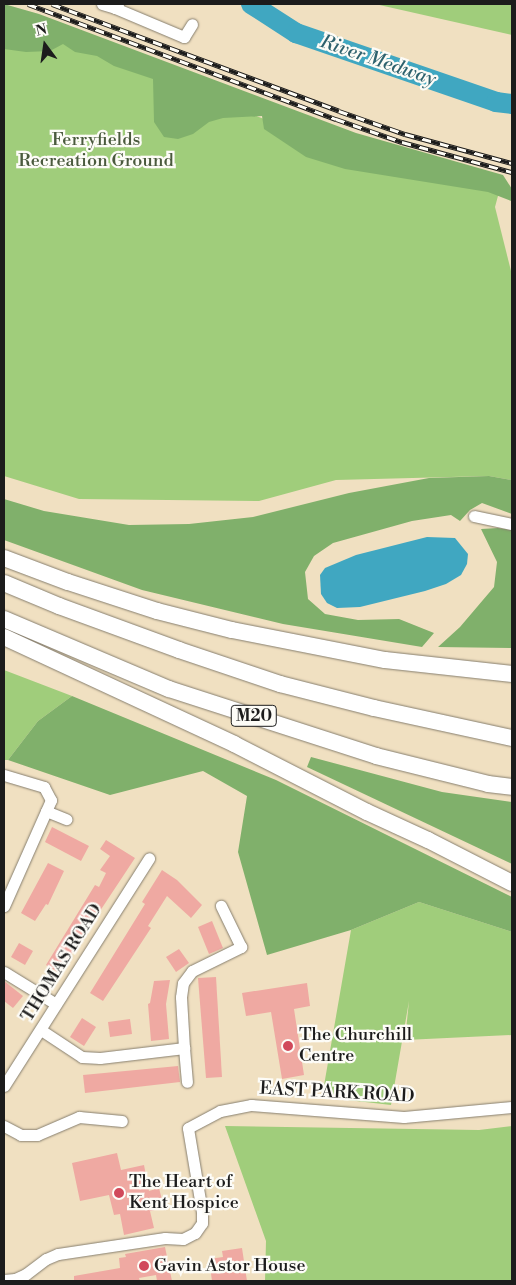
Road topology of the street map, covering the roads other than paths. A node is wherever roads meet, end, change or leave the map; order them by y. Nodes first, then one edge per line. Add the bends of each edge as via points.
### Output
1 (102, 4) edge
2 (116, 6) edge
3 (192, 24) dead end
4 (474, 516) dead end
5 (512, 524) edge
6 (4, 558) edge
7 (4, 583) edge
8 (4, 619) edge
9 (4, 637) edge
10 (512, 674) edge
11 (512, 738) edge
12 (4, 776) edge
13 (512, 787) edge
14 (46, 811) junction
15 (66, 819) dead end
16 (149, 858) dead end
17 (512, 883) edge
18 (4, 906) edge
19 (222, 906) dead end
20 (252, 942) dead end
21 (241, 947) junction
22 (4, 972) edge
23 (56, 1004) junction
24 (41, 1030) junction
25 (184, 1048) junction
26 (187, 1082) dead end
27 (4, 1086) edge
28 (512, 1107) edge
29 (122, 1121) dead end
30 (4, 1126) edge
31 (4, 1280) edge

1 - 2 street
2 - 3 street via 184,37
4 - 5 street
6 - 10 highway via 68,582 232,630 384,660
7 - 11 highway, M20 via 160,643 280,684
8 - 13 highway, M20 via 169,689 376,756
9 - 17 highway, M20 via 234,744
12 - 14 street via 44,787 51,800
14 - 15 street
14 - 18 street
16 - 23 street, THOMAS ROAD
19 - 21 street
20 - 21 street
21 - 25 street via 192,972 183,983
22 - 23 street
23 - 24 street, THOMAS ROAD
24 - 25 street via 82,1057 100,1058
24 - 27 street, THOMAS ROAD
25 - 26 street
28 - 31 street, EAST PARK ROAD via 404,1117 251,1104 220,1111 188,1128 202,1212 202,1223 195,1234 183,1239 165,1238 58,1254 26,1274
29 - 30 street via 79,1117 37,1136 21,1135

